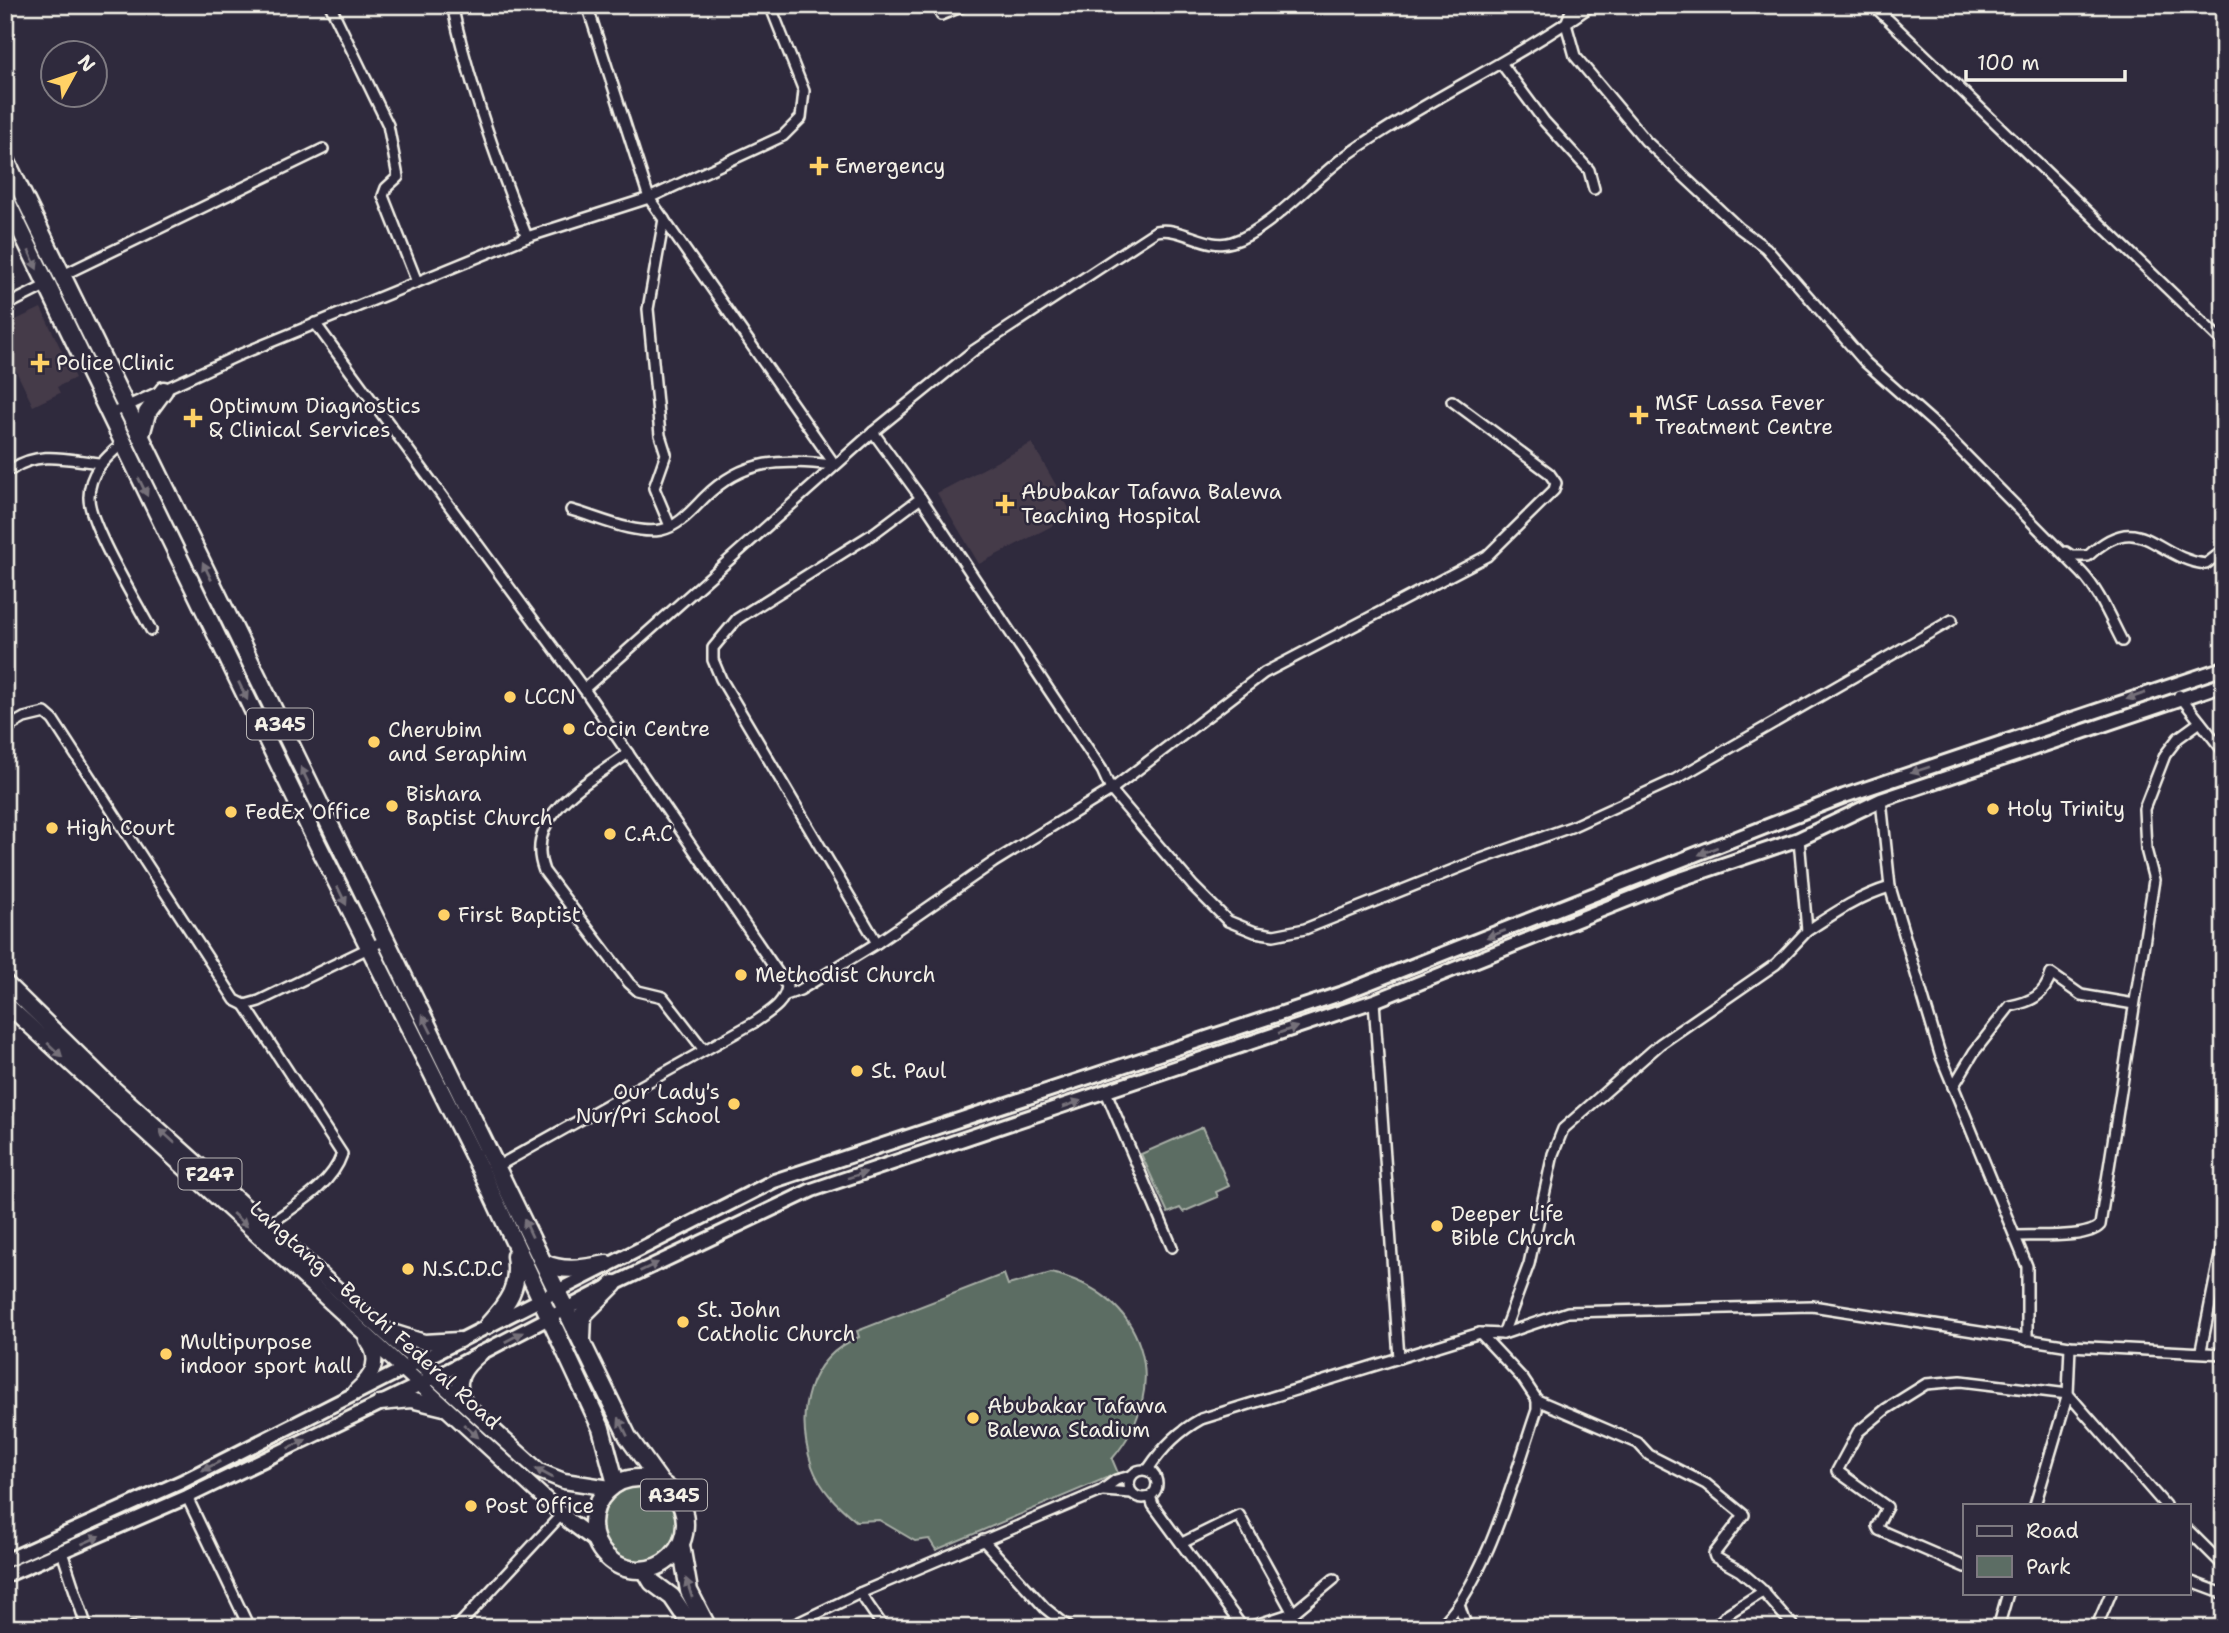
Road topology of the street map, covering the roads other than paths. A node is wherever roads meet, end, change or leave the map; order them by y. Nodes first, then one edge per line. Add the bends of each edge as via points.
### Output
1 (330, 5) edge
2 (452, 5) edge
3 (587, 5) edge
4 (770, 5) edge
5 (966, 5) edge
6 (1573, 5) edge
7 (1592, 5) edge
8 (1873, 5) edge
9 (941, 15) dead end
10 (1566, 24) junction
11 (1501, 63) junction
12 (323, 149) dead end
13 (5, 158) edge
14 (1594, 189) dead end
15 (5, 198) edge
16 (649, 198) junction
17 (664, 219) junction
18 (527, 237) junction
19 (63, 275) junction
20 (417, 282) junction
21 (45, 286) junction
22 (5, 306) edge
23 (315, 323) junction
24 (2224, 343) edge
25 (164, 390) junction
26 (1452, 401) dead end
27 (127, 407) junction
28 (108, 415) junction
29 (873, 432) junction
30 (141, 435) junction
31 (121, 444) junction
32 (100, 463) junction
33 (5, 465) edge
34 (835, 466) junction
35 (921, 498) junction
36 (571, 510) dead end
37 (670, 526) junction
38 (2055, 546) junction
39 (2224, 550) edge
40 (222, 603) junction
41 (204, 612) junction
42 (1952, 621) dead end
43 (151, 630) dead end
44 (2122, 641) dead end
45 (2224, 668) edge
46 (2173, 684) junction
47 (2224, 684) edge
48 (584, 689) junction
49 (2180, 698) junction
50 (2200, 722) junction
51 (5, 729) edge
52 (293, 751) junction
53 (2224, 752) edge
54 (628, 753) junction
55 (276, 759) junction
56 (1111, 790) junction
57 (1881, 800) junction
58 (334, 836) junction
59 (1799, 839) junction
60 (317, 844) junction
61 (1890, 887) junction
62 (1807, 931) junction
63 (385, 940) junction
64 (877, 943) junction
65 (368, 948) junction
66 (5, 982) edge
67 (1371, 983) junction
68 (786, 995) junction
69 (1374, 1001) junction
70 (5, 1003) edge
71 (2134, 1004) junction
72 (245, 1005) junction
73 (704, 1050) junction
74 (1953, 1087) junction
75 (1106, 1092) junction
76 (498, 1166) junction
77 (267, 1226) junction
78 (2224, 1235) edge
79 (2017, 1236) junction
80 (513, 1240) junction
81 (1172, 1247) dead end
82 (544, 1263) junction
83 (607, 1264) junction
84 (614, 1284) junction
85 (557, 1290) junction
86 (539, 1298) junction
87 (566, 1310) junction
88 (549, 1318) junction
89 (378, 1325) junction
90 (488, 1325) junction
91 (358, 1327) junction
92 (1480, 1333) junction
93 (1503, 1334) junction
94 (459, 1340) junction
95 (2027, 1340) junction
96 (583, 1345) junction
97 (2070, 1346) junction
98 (2201, 1350) junction
99 (480, 1354) junction
100 (2224, 1354) edge
101 (1399, 1358) junction
102 (418, 1362) junction
103 (403, 1369) junction
104 (435, 1377) junction
105 (421, 1384) junction
106 (356, 1391) junction
107 (2068, 1395) junction
108 (1537, 1400) junction
109 (380, 1403) junction
110 (468, 1407) junction
111 (449, 1410) junction
112 (1158, 1454) junction
113 (1145, 1470) junction
114 (1131, 1476) junction
115 (1156, 1481) junction
116 (181, 1482) junction
117 (661, 1483) junction
118 (613, 1486) junction
119 (1101, 1491) junction
120 (1132, 1493) junction
121 (1150, 1496) junction
122 (187, 1497) junction
123 (2035, 1504) edge
124 (2164, 1504) edge
125 (562, 1514) junction
126 (1164, 1518) junction
127 (2190, 1532) edge
128 (983, 1540) junction
129 (596, 1541) junction
130 (1182, 1543) junction
131 (681, 1545) junction
132 (62, 1552) junction
133 (5, 1561) edge
134 (1963, 1566) edge
135 (2224, 1566) edge
136 (645, 1570) junction
137 (5, 1576) edge
138 (1334, 1579) dead end
139 (2190, 1581) edge
140 (1764, 1591) junction
141 (860, 1593) junction
142 (2008, 1594) edge
143 (2110, 1594) edge
144 (2224, 1594) edge
145 (1459, 1604) junction
146 (1293, 1613) junction
147 (465, 1618) junction
148 (247, 1623) dead end
149 (87, 1628) edge
150 (456, 1628) edge
151 (473, 1628) edge
152 (693, 1628) edge
153 (708, 1628) edge
154 (787, 1628) edge
155 (884, 1628) edge
156 (1070, 1628) edge
157 (1244, 1628) edge
158 (1437, 1628) edge
159 (1467, 1628) edge
160 (1713, 1628) edge
161 (1795, 1628) edge
162 (1998, 1628) edge
163 (2096, 1628) edge

1 - 20 street via 388,125 398,177 383,196
2 - 18 street via 497,158
3 - 16 street
4 - 16 street via 804,91 801,118 767,146
5 - 9 street
6 - 10 street
7 - 10 street
8 - 24 street
10 - 11 street
10 - 38 street via 1575,56 1646,141 1766,248 1865,362 1936,425
11 - 14 street via 1544,121 1589,170
11 - 29 street via 1362,145 1236,241 1214,244 1169,228 1144,236 973,351
12 - 19 street
13 - 19 highway, A345
15 -> 21 highway, A345
16 - 17 street
16 - 18 street
17 - 34 street
17 - 37 street via 648,309 660,435 666,454 654,488
18 - 20 street
19 - 27 highway, A345
20 - 23 street
21 - 22 street
21 - 28 highway, A345
23 - 25 street
23 - 48 street
25 - 27 street
25 - 30 highway via 147,413
26 - 56 street via 1549,473 1556,483 1547,498 1487,556 1264,673
27 - 28 street
27 - 30 highway, A345
28 - 31 highway, A345
29 - 34 street
29 - 35 street
40 -> 30 highway, A345
31 - 32 street
31 -> 41 highway, A345
32 - 33 street via 42,457 25,460 12,469
32 - 43 street via 88,498 92,512
34 - 37 street via 776,461 749,468 729,476
34 - 48 street
35 - 56 street
35 - 64 street via 737,619 713,648 721,679
36 - 37 street via 637,528 663,530
38 - 39 street via 2072,556 2088,556 2117,534 2152,539 2190,562 2206,564
38 - 44 street via 2096,589
40 - 41 highway
40 - 52 highway, A345
41 -> 55 highway, A345
42 - 56 street via 1676,779 1571,827 1305,929 1274,935 1228,920
45 - 46 street
46 - 49 street
46 -> 67 street via 1844,796
47 - 49 street
48 - 54 street
49 - 50 street
49 - 57 street
50 - 53 street
50 - 71 street via 2165,755 2144,809 2146,849 2154,880
51 - 72 street via 35,714 45,713 53,720 226,990
52 - 55 highway
58 -> 52 highway, A345
54 - 68 street via 776,967 787,986
54 - 73 street via 557,806 543,831 538,858 629,983 638,991 663,997
55 - 60 highway, A345
56 - 64 street
57 - 59 street
57 - 61 street
58 - 60 highway
58 - 63 highway, A345
59 - 62 street
59 - 69 street via 1672,882
60 -> 65 highway, A345
61 - 62 street via 1840,909
61 - 74 street
62 - 93 street via 1776,964 1660,1044 1563,1129 1553,1154 1529,1264
63 - 65 street
76 -> 63 highway, A345
64 - 68 street
65 - 72 street
65 - 80 highway, A345
77 -> 66 main road, Langtang - Bauchi Federal Road / F247 via 111,1086
67 - 69 street
67 - 83 street via 815,1166 736,1199
68 - 73 street via 755,1022
75 -> 69 street
69 - 101 street
70 -> 91 main road, Langtang - Bauchi Federal Road / F247
71 - 74 street via 2081,995 2051,974 2032,1001 2010,1006
71 - 79 street via 2100,1224 2095,1230 2079,1233
72 - 77 street via 342,1154 320,1187
73 - 76 street
74 - 79 street
75 - 81 street
84 -> 75 street via 812,1190
82 -> 76 highway, A345
77 - 89 main road, Langtang - Bauchi Federal Road / F247
78 - 98 street
79 - 95 street via 2027,1266
80 - 86 highway, A345
80 - 90 highway via 515,1288
82 - 83 highway via 570,1270
82 - 85 highway, A345
83 - 85 street
84 - 87 street
84 - 96 highway via 583,1315
85 - 86 street
85 - 87 highway, A345
86 - 88 highway, A345
86 - 90 street
87 - 88 street
87 - 96 highway, A345
99 -> 88 street
88 - 118 highway, A345 via 601,1428
89 - 94 main road via 424,1342
89 - 102 main road, Langtang - Bauchi Federal Road / F247
90 - 94 street
91 - 103 main road, Langtang - Bauchi Federal Road / F247
91 - 106 main road via 372,1346 375,1363 369,1380
92 - 93 street
92 - 101 street
92 - 108 street
93 - 95 street via 1568,1312 1812,1306
94 - 102 street
95 - 97 street
117 -> 96 highway, A345 via 628,1437
97 - 98 street
97 - 107 street
98 - 100 street
99 - 104 street
99 - 110 main road via 467,1365 459,1383
101 - 112 street via 1201,1419
102 - 103 street
102 - 104 main road, Langtang - Bauchi Federal Road / F247
103 - 105 main road, Langtang - Bauchi Federal Road / F247
103 - 106 street
104 - 105 street
104 - 110 main road, Langtang - Bauchi Federal Road / F247
105 - 109 street
105 - 111 main road, Langtang - Bauchi Federal Road / F247
106 -> 116 street
107 - 123 street
107 - 124 street
107 - 134 street via 1961,1381 1926,1384 1858,1432 1837,1471 1887,1507 1879,1530
108 - 140 street via 1638,1443 1649,1455 1706,1484 1744,1515 1715,1555
108 - 145 street via 1498,1520
109 - 111 main road via 411,1400
122 -> 109 street
118 -> 110 main road, Langtang - Bauchi Federal Road / F247 via 564,1481 539,1471
111 -> 125 main road, Langtang - Bauchi Federal Road / F247
112 - 113 street via 1144,1463
112 - 115 street via 1149,1468
113 - 114 street
113 - 115 street
114 - 119 street
114 - 120 street
115 - 121 street
115 - 126 street via 1154,1498
116 - 122 street
116 - 133 street
117 - 118 highway, A345 via 638,1478
117 - 131 highway, A345 via 683,1510
118 - 129 highway, A345 via 596,1507
119 - 120 street
119 - 128 street
120 - 121 street
121 - 126 street
132 -> 122 street
122 - 148 street
125 - 129 main road, Langtang - Bauchi Federal Road / F247
125 - 147 street
126 - 130 street
127 - 135 street
128 - 141 street
128 - 156 street via 1045,1608
129 - 136 highway via 615,1564
130 - 146 street via 1239,1515
130 - 157 street
131 - 136 highway via 666,1562
153 -> 131 highway, A345 via 689,1591
132 - 137 street
132 - 149 street
136 - 152 highway via 652,1582 672,1597
138 - 146 street
139 - 144 street
140 - 160 street via 1729,1612
140 - 161 street
141 - 154 street
141 - 155 street
142 - 162 street
143 - 163 street
145 - 158 street
145 - 159 street
146 - 157 street
147 - 150 street
147 - 151 street

